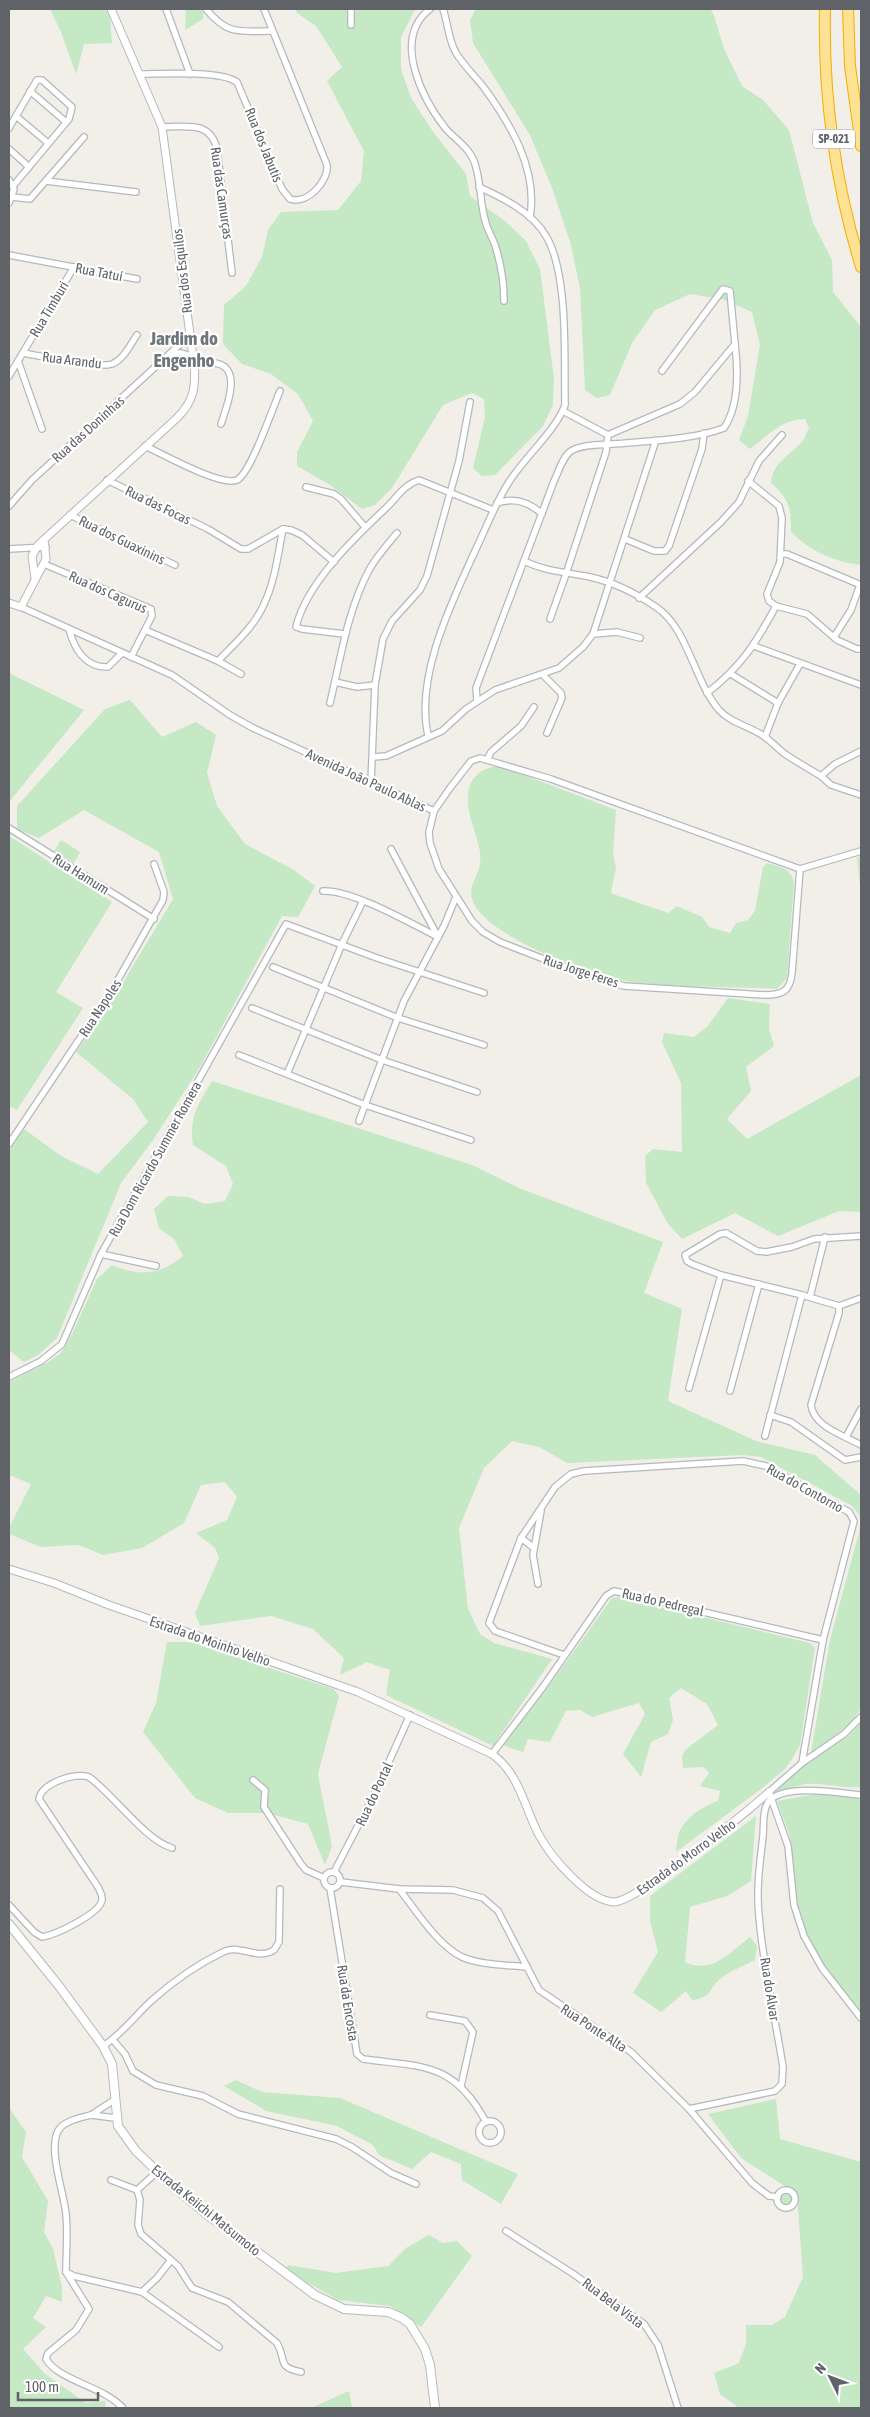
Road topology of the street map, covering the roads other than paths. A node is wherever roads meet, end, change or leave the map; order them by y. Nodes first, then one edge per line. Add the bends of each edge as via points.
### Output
1 (111, 9) edge
2 (166, 9) edge
3 (206, 9) edge
4 (264, 9) edge
5 (351, 9) edge
6 (430, 9) edge
7 (444, 9) edge
8 (825, 9) edge
9 (848, 9) edge
10 (351, 25) dead end
11 (272, 31) junction
12 (141, 74) junction
13 (190, 74) junction
14 (30, 91) junction
15 (16, 116) junction
16 (66, 122) junction
17 (162, 127) junction
18 (9, 128) edge
19 (84, 137) dead end
20 (48, 143) junction
21 (861, 146) edge
22 (9, 148) edge
23 (29, 167) junction
24 (9, 180) edge
25 (46, 181) junction
26 (13, 186) junction
27 (479, 188) junction
28 (136, 192) dead end
29 (12, 197) junction
30 (9, 203) edge
31 (530, 217) junction
32 (9, 255) edge
33 (74, 267) junction
34 (861, 267) edge
35 (232, 273) dead end
36 (136, 279) dead end
37 (504, 301) dead end
38 (137, 335) dead end
39 (189, 336) junction
40 (735, 344) junction
41 (23, 353) junction
42 (171, 354) junction
43 (193, 360) junction
44 (18, 361) junction
45 (662, 371) dead end
46 (9, 376) edge
47 (280, 391) dead end
48 (470, 402) dead end
49 (563, 411) junction
50 (221, 424) dead end
51 (42, 429) dead end
52 (704, 433) junction
53 (608, 435) junction
54 (782, 435) dead end
55 (656, 440) junction
56 (606, 444) junction
57 (145, 446) junction
58 (107, 480) junction
59 (748, 481) junction
60 (306, 487) dead end
61 (450, 492) junction
62 (497, 503) junction
63 (9, 506) edge
64 (494, 510) junction
65 (542, 514) junction
66 (70, 515) junction
67 (365, 527) junction
68 (283, 529) junction
69 (397, 533) dead end
70 (625, 539) junction
71 (45, 543) junction
72 (35, 548) junction
73 (9, 549) edge
74 (781, 554) junction
75 (524, 561) junction
76 (334, 562) junction
77 (44, 564) junction
78 (175, 566) dead end
79 (566, 574) junction
80 (35, 578) junction
81 (610, 583) junction
82 (861, 585) edge
83 (639, 598) junction
84 (9, 602) edge
85 (776, 606) junction
86 (21, 607) junction
87 (550, 619) dead end
88 (69, 629) junction
89 (145, 630) junction
90 (344, 634) junction
91 (593, 634) junction
92 (834, 637) junction
93 (640, 638) dead end
94 (754, 646) junction
95 (861, 649) edge
96 (122, 653) junction
97 (131, 657) junction
98 (218, 661) junction
99 (800, 664) junction
100 (241, 674) dead end
101 (731, 674) junction
102 (543, 675) junction
103 (335, 682) junction
104 (375, 685) junction
105 (861, 685) edge
106 (706, 693) junction
107 (477, 700) junction
108 (330, 703) dead end
109 (778, 703) junction
110 (534, 706) dead end
111 (547, 732) dead end
112 (428, 736) junction
113 (765, 737) junction
114 (861, 751) edge
115 (373, 757) junction
116 (488, 758) junction
117 (821, 776) junction
118 (371, 783) junction
119 (861, 794) edge
120 (434, 811) junction
121 (9, 828) edge
122 (390, 849) dead end
123 (861, 851) edge
124 (154, 864) dead end
125 (800, 869) junction
126 (323, 891) dead end
127 (456, 897) junction
128 (363, 902) junction
129 (154, 919) junction
130 (438, 936) junction
131 (342, 944) junction
132 (273, 967) dead end
133 (419, 972) junction
134 (324, 987) junction
135 (484, 993) dead end
136 (252, 1008) dead end
137 (398, 1018) junction
138 (306, 1030) junction
139 (484, 1045) dead end
140 (239, 1055) dead end
141 (382, 1060) junction
142 (287, 1074) junction
143 (477, 1092) dead end
144 (365, 1106) junction
145 (359, 1121) dead end
146 (471, 1140) dead end
147 (9, 1144) edge
148 (861, 1236) edge
149 (825, 1237) junction
150 (101, 1254) junction
151 (156, 1266) dead end
152 (720, 1275) junction
153 (758, 1284) junction
154 (802, 1294) junction
155 (810, 1297) junction
156 (861, 1298) edge
157 (839, 1306) junction
158 (9, 1377) edge
159 (689, 1388) dead end
160 (730, 1391) dead end
161 (861, 1409) edge
162 (770, 1415) junction
163 (765, 1436) dead end
164 (846, 1437) junction
165 (861, 1445) edge
166 (861, 1457) edge
167 (541, 1508) junction
168 (521, 1538) junction
169 (534, 1548) junction
170 (9, 1569) edge
171 (538, 1584) dead end
172 (823, 1640) junction
173 (564, 1655) junction
174 (410, 1715) junction
175 (861, 1717) edge
176 (492, 1754) junction
177 (802, 1763) junction
178 (253, 1780) dead end
179 (770, 1795) junction
180 (861, 1795) edge
181 (172, 1848) dead end
182 (334, 1872) junction
183 (324, 1878) junction
184 (340, 1882) junction
185 (330, 1888) junction
186 (280, 1889) dead end
187 (399, 1889) junction
188 (9, 1905) edge
189 (9, 1924) edge
190 (527, 1967) junction
191 (430, 2015) dead end
192 (861, 2018) edge
193 (113, 2040) junction
194 (103, 2046) junction
195 (461, 2086) junction
196 (114, 2100) junction
197 (689, 2109) junction
198 (91, 2115) junction
199 (115, 2118) junction
200 (486, 2122) dead end
201 (158, 2172) junction
202 (111, 2180) dead end
203 (416, 2184) dead end
204 (137, 2190) junction
205 (778, 2197) dead end
206 (506, 2231) dead end
207 (171, 2260) junction
208 (66, 2272) junction
209 (142, 2292) junction
210 (218, 2347) dead end
211 (301, 2372) dead end
212 (123, 2408) edge
213 (435, 2408) edge
214 (678, 2408) edge

1 - 12 street, Rua dos Esquilos
2 - 13 street
3 - 11 street via 225,28
4 - 11 street, Rua dos Jabutis
5 - 10 street
6 - 27 street via 418,23 412,41 412,58 433,110 475,163
7 - 31 street via 455,51 488,94 515,138 531,185
8 - 34 highway, SP-021 via 829,103 835,149
9 - 21 highway, SP-021 via 850,66
11 - 13 street, Rua dos Jabutis via 327,165 327,174 318,187 299,200 290,199 282,189 237,82 230,78
12 - 13 street, Rua dos Jabutis
12 - 17 street, Rua dos Esquilos
14 - 15 street
14 - 16 street
14 - 16 street via 40,79 70,104 71,116
15 - 18 street
15 - 20 street
16 - 20 street
17 - 35 street, Rua das Camurças via 202,128 214,138
17 - 39 street, Rua dos Esquilos
19 - 25 street
20 - 23 street
22 - 23 street
23 - 26 street
24 - 26 street
25 - 28 street
25 - 29 street via 30,199
26 - 29 street
27 - 31 street
27 - 37 street via 485,221 504,274
29 - 30 street
31 - 49 street via 546,235 555,254 561,284
32 - 33 street, Rua Tatuí
33 - 36 street, Rua Tatuí
33 - 41 street, Rua Timburi
38 - 41 street, Rua Arandu via 119,360 104,365
39 - 42 street, Rua das Doninhas
39 - 43 street, Rua dos Esquilos
40 - 45 street via 730,291 723,290
40 - 52 street via 734,389 729,420 724,428
40 - 53 street via 695,392 680,404
41 - 44 street, Rua Timburi
42 - 43 street via 180,353
42 - 63 street, Rua das Doninhas via 46,467
43 - 50 street via 216,363 231,377 232,394
43 - 57 street, Rua dos Esquilos via 195,390 190,404
44 - 46 street, Rua Timburi
44 - 51 street
47 - 57 street via 248,467 238,479 218,479
48 - 61 street via 466,434
49 - 53 street
49 - 62 street
52 - 55 street
52 - 70 street via 702,449 669,546 664,551 654,551
53 - 56 street
54 - 59 street via 759,460
55 - 56 street
55 - 70 street
56 - 65 street via 571,450
56 - 79 street
57 - 58 street, Rua dos Esquilos
58 - 66 street, Rua dos Esquilos
58 - 68 street, Rua das Focas via 248,550
59 - 74 street via 779,506
59 - 83 street via 739,502 721,522
60 - 67 street via 342,499
61 - 64 street
61 - 67 street via 419,480 411,483
61 - 104 street via 427,576 420,590 392,621 383,639
62 - 64 street
62 - 65 street via 518,500 534,506
64 - 112 street via 460,583 435,652 426,698
65 - 75 street
66 - 71 street, Rua dos Esquilos
66 - 78 street, Rua dos Guaxinins
67 - 76 street
68 - 76 street via 302,536
68 - 98 street via 275,572 264,604
69 - 90 street via 370,569
70 - 81 street
71 - 72 street, Rua dos Esquilos
71 - 77 street
72 - 73 street
72 - 80 street via 32,556
74 - 82 street
74 - 85 street via 767,594 769,601
75 - 79 street
75 - 107 street via 476,688
76 - 90 street via 303,607 296,627
77 - 80 street
77 - 89 street, Rua dos Cagurus via 148,607 152,614
79 - 81 street
79 - 87 street
80 - 86 street
81 - 83 street
81 - 91 street
82 - 92 street via 851,610
83 - 106 street via 670,620
84 - 86 street, Avenida João Paulo Ablas
85 - 92 street via 807,614
85 - 94 street
86 - 88 street, Avenida João Paulo Ablas
88 - 96 street, Avenida João Paulo Ablas
88 - 96 street via 78,652 93,664 108,667
89 - 97 street, Rua dos Cagurus
89 - 98 street
90 - 103 street
91 - 93 street via 617,632
91 - 102 street via 570,660
92 - 95 street
94 - 99 street
94 - 101 street
96 - 97 street, Avenida João Paulo Ablas
97 - 118 street, Avenida João Paulo Ablas via 181,680 221,710 253,728
98 - 100 street
99 - 105 street
99 - 109 street
101 - 106 street
101 - 109 street
102 - 107 street via 508,684
102 - 111 street via 562,698
103 - 104 street via 357,687
103 - 108 street
104 - 115 street
106 - 113 street via 726,717
107 - 112 street via 442,731
109 - 113 street
110 - 116 street via 521,726
112 - 115 street via 386,756
113 - 117 street via 785,754
114 - 117 street via 835,764
115 - 118 street
116 - 120 street, Avenida João Paulo Ablas via 471,761
116 - 125 street
117 - 119 street via 831,784
118 - 120 street, Avenida João Paulo Ablas
120 - 127 street, Rua Jorge Feres via 430,843 439,869
121 - 129 street, Rua Hamum
122 - 130 street
123 - 125 street
124 - 129 street, Rua Napoles via 164,896
125 - 127 street, Rua Jorge Feres via 791,983 780,995 639,988 590,977 491,938 472,921
126 - 128 street via 332,890
127 - 130 street
128 - 130 street
128 - 131 street
129 - 147 street, Rua Napoles via 111,992
130 - 133 street
131 - 133 street
131 - 134 street
131 - 150 street, Rua Dom Ricardo Summer Romera via 286,924
132 - 134 street
133 - 135 street
133 - 137 street
134 - 137 street
134 - 138 street
136 - 138 street
137 - 139 street
137 - 141 street
138 - 141 street
138 - 142 street
140 - 142 street
141 - 143 street
141 - 144 street
142 - 144 street
144 - 145 street
144 - 146 street
148 - 149 street
149 - 152 street via 766,1252 720,1234 685,1255 688,1261
149 - 155 street
150 - 151 street
150 - 158 street, Rua Dom Ricardo Summer Romera via 62,1344 41,1361
152 - 153 street
152 - 159 street
153 - 154 street
153 - 160 street
154 - 155 street
154 - 162 street
155 - 157 street
156 - 157 street
157 - 164 street via 811,1405 818,1422
161 - 164 street
162 - 163 street
162 - 166 street via 791,1422 845,1460
164 - 165 street
167 - 168 street, Rua do Contorno
167 - 169 street
167 - 172 street, Rua do Contorno via 562,1479 584,1471 743,1461 766,1466 852,1515 853,1528
168 - 169 street
168 - 173 street, Rua do Contorno via 489,1623 495,1631
169 - 171 street via 533,1563
170 - 174 street, Estrada do Moinho Velho via 358,1692
172 - 173 street, Rua do Pedregal via 614,1591 606,1596
172 - 177 street, Rua do Contorno
173 - 176 street, Rua do Pedregal
174 - 176 street, Estrada do Morro Velho
174 - 182 street, Rua do Portal
175 - 177 street via 844,1734
176 - 179 street, Estrada do Morro Velho via 514,1778 554,1859 590,1892 612,1902 629,1898 649,1885
177 - 179 street
178 - 183 street via 265,1790 264,1807 301,1864 306,1870
179 - 180 street via 818,1790
179 - 192 street via 788,1846 794,1905 804,1936 822,1968
179 - 197 street, Rua do Alvar via 765,1809 758,1915 783,2067 782,2084 775,2091
181 - 188 street via 152,1836 89,1777 68,1776 42,1793 39,1800 102,1894 100,1905 57,1933 42,1937
182 - 183 street via 327,1873
182 - 184 street via 339,1875
183 - 185 street
184 - 185 street via 335,1888
184 - 187 street, Rua Ponte Alta
185 - 195 street, Rua da Encosta via 357,2054 363,2059 433,2070
186 - 193 street via 279,1942 274,1950 260,1955 232,1949 217,1955 151,2001
187 - 190 street via 454,1953 470,1959
187 - 190 street, Rua Ponte Alta via 453,1890 483,1898 498,1911
189 - 194 main road, Estrada Keiichi Matsumoto
190 - 197 street, Rua Ponte Alta via 544,1995 632,2052
191 - 195 street via 465,2021 473,2032
193 - 194 street
193 - 203 street via 133,2071 156,2084 203,2096 238,2114 336,2139 391,2174
194 - 196 main road, Estrada Keiichi Matsumoto via 112,2064
195 - 200 street, Rua da Encosta
196 - 198 street
196 - 199 main road, Estrada Keiichi Matsumoto
197 - 205 street, Rua Ponte Alta via 752,2183 769,2196
198 - 199 street
198 - 208 street via 76,2118 62,2126 55,2138 66,2216
199 - 201 main road, Estrada Keiichi Matsumoto via 120,2131
201 - 204 street
201 - 213 main road, Estrada Keiichi Matsumoto via 270,2262 332,2305 354,2311 388,2312 410,2324 425,2349 430,2365
202 - 204 street
204 - 207 street via 141,2234
206 - 214 street, Rua Bela Vista via 644,2324 658,2345
207 - 209 street
207 - 211 street via 192,2288 228,2302 277,2343 284,2366
208 - 209 street
208 - 212 street via 89,2309 76,2330 48,2353 46,2359 53,2369 107,2394
209 - 210 street

